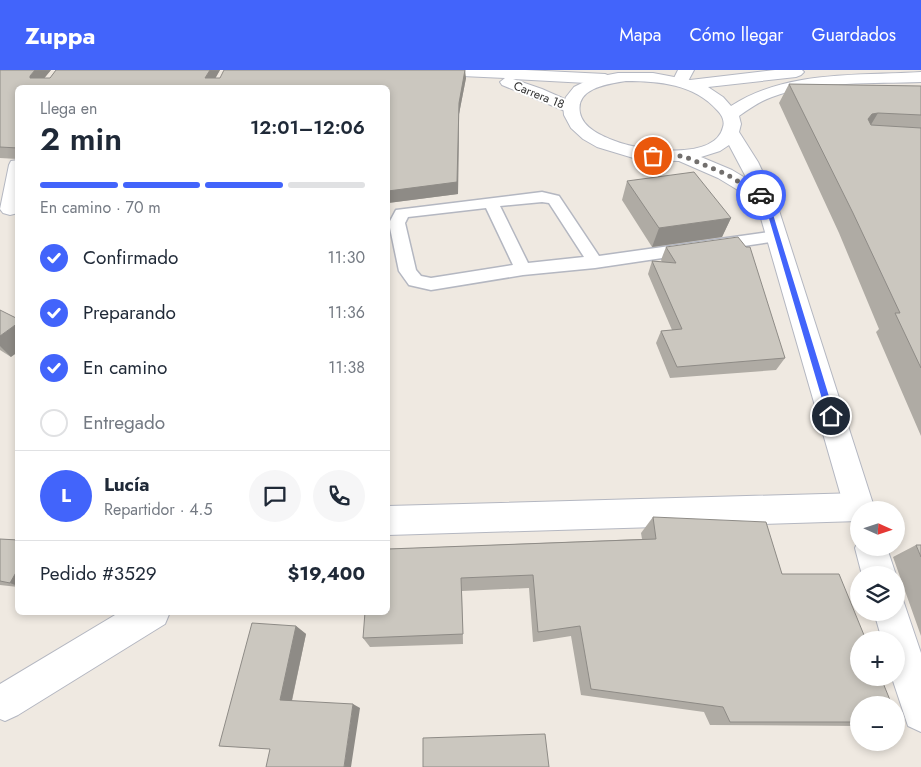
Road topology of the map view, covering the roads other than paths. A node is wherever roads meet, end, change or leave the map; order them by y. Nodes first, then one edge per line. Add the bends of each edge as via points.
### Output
1 (442, 70) edge
2 (728, 70) edge
3 (820, 70) edge
4 (478, 73) junction
5 (768, 75) junction
6 (604, 76) edge
7 (921, 77) edge
8 (686, 79) edge
9 (570, 108) junction
10 (730, 123) junction
11 (683, 156) junction
12 (15, 181) edge
13 (765, 198) junction
14 (491, 203) junction
15 (9, 211) edge
16 (777, 236) junction
17 (595, 262) junction
18 (523, 269) junction
19 (857, 501) edge
20 (850, 508) edge
21 (390, 521) edge
22 (148, 615) edge
23 (894, 621) edge
24 (5, 702) dead end
25 (921, 713) edge

1 - 4 street, Carrera 18
2 - 5 street
3 - 5 street
4 - 6 street, Carrera 18
4 - 9 street, Carrera 18 via 536,92
5 - 8 street
6 - 8 street, Carrera 18
6 - 9 street via 577,94
7 - 10 street via 799,86 773,91 752,100
8 - 10 street via 715,98
9 - 11 street via 579,127 605,144 643,155
10 - 11 street via 724,140 714,147
10 - 13 street
11 - 13 street via 726,174
12 - 15 street
13 - 16 street
14 - 17 lane via 542,196 554,199
14 - 18 lane
14 - 18 lane via 402,213 397,223 408,271 415,281 431,284
16 - 17 lane
16 - 19 street
17 - 18 lane
20 - 21 street
22 - 24 street
23 - 25 street

